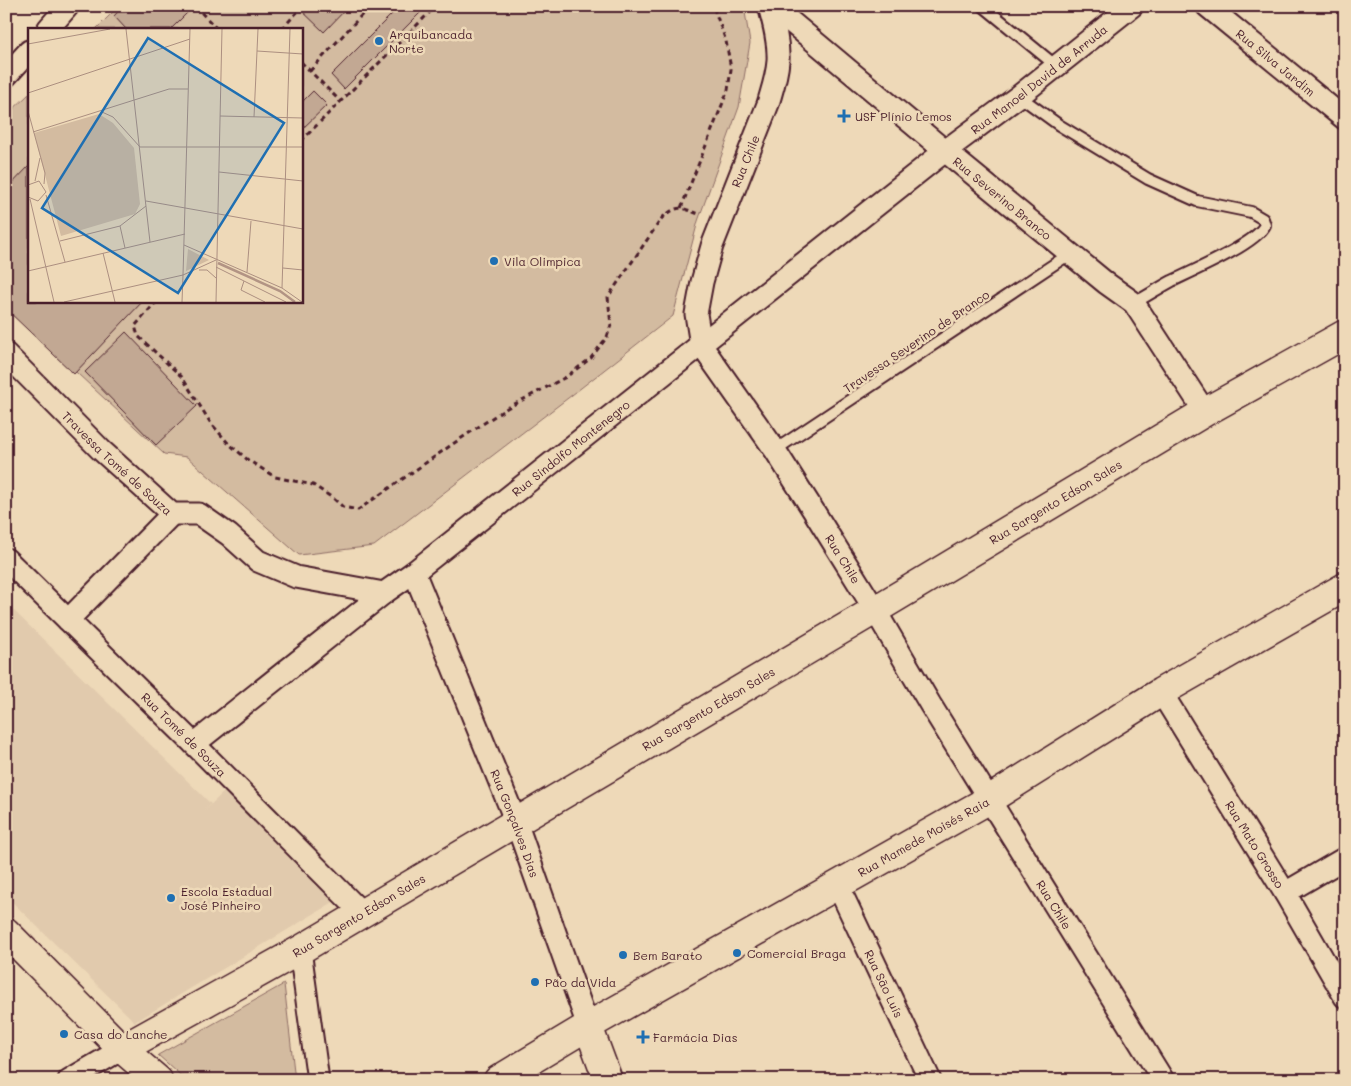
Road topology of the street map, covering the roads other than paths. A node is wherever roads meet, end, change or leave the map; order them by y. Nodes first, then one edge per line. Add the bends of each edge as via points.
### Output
1 (68, 6) edge
2 (771, 6) edge
3 (983, 6) edge
4 (1132, 6) edge
5 (1206, 6) edge
6 (49, 28) edge
7 (28, 52) edge
8 (1056, 65) junction
9 (6, 76) edge
10 (1019, 96) junction
11 (1345, 119) edge
12 (945, 151) junction
13 (1071, 254) junction
14 (1134, 303) junction
15 (1345, 334) edge
16 (701, 345) junction
17 (6, 354) edge
18 (1205, 412) junction
19 (775, 450) junction
20 (172, 514) junction
21 (6, 559) edge
22 (414, 572) junction
23 (1345, 587) edge
24 (384, 593) junction
25 (875, 610) junction
26 (68, 620) junction
27 (1161, 692) junction
28 (194, 744) junction
29 (990, 799) junction
30 (516, 822) junction
31 (1345, 858) edge
32 (838, 886) junction
33 (1285, 892) junction
34 (361, 912) junction
35 (6, 932) edge
36 (300, 950) junction
37 (1345, 997) edge
38 (588, 1026) junction
39 (122, 1049) junction
40 (69, 1080) edge
41 (158, 1080) edge
42 (318, 1080) edge
43 (498, 1080) edge
44 (608, 1080) edge
45 (930, 1080) edge
46 (1163, 1080) edge

1 - 6 street
2 - 12 street, Rua Severino Branco
2 - 16 street, Rua Chile via 778,60 775,80 721,220 702,282 696,314
3 - 8 lane
4 - 8 street, Rua Manoel David de Arruda
5 - 11 street, Rua Silva Jardim
7 - 9 street
8 - 10 street, Rua Manoel David de Arruda
10 - 12 street, Rua Manoel David de Arruda
10 - 14 lane via 1059,125 1148,179 1197,201 1251,212 1263,219 1265,225 1259,233
12 - 13 street, Rua Severino Branco
12 - 16 street, Rua Sindolfo Montenegro
13 - 14 street, Rua Severino Branco
13 - 19 lane, Travessa Severino de Branco
14 - 18 street, Rua Severino Branco
15 - 18 main road, Rua Sargento Edson Sales
16 - 19 street, Rua Chile
16 - 22 street, Rua Sindolfo Montenegro
17 - 20 street, Travessa Tomé de Souza via 101,450
18 - 25 main road, Rua Sargento Edson Sales
19 - 25 street, Rua Chile
20 - 24 street, Travessa Tomé de Souza via 199,514 258,561 296,577
20 - 26 street
21 - 26 street, Rua Tomé de Souza
22 - 24 street, Rua Sindolfo Montenegro
22 - 30 street, Rua Gonçalves Dias
23 - 27 main road, Rua Mamede Moisés Raia
24 - 28 street, Rua Sindolfo Montenegro
25 - 29 street, Rua Chile
25 - 30 main road, Rua Sargento Edson Sales
26 - 28 street, Rua Tomé de Souza
27 - 29 main road, Rua Mamede Moisés Raia
27 - 33 street, Rua Mato Grosso
28 - 34 street, Rua Tomé de Souza
29 - 32 main road, Rua Mamede Moisés Raia
29 - 46 street, Rua Chile
30 - 34 main road, Rua Sargento Edson Sales
30 - 38 street, Rua Gonçalves Dias
31 - 33 street
32 - 38 main road, Rua Mamede Moisés Raia
32 - 45 street, Rua São Luís
33 - 37 street, Rua Mato Grosso
34 - 36 main road, Rua Sargento Edson Sales
35 - 39 main road
36 - 39 main road, Rua Sargento Edson Sales
36 - 42 street
38 - 43 main road, Rua Mamede Moisés Raia
38 - 44 main road, Rua Gonçalves Dias
39 - 40 street, Rua Sargento Edson Sales
39 - 41 main road

